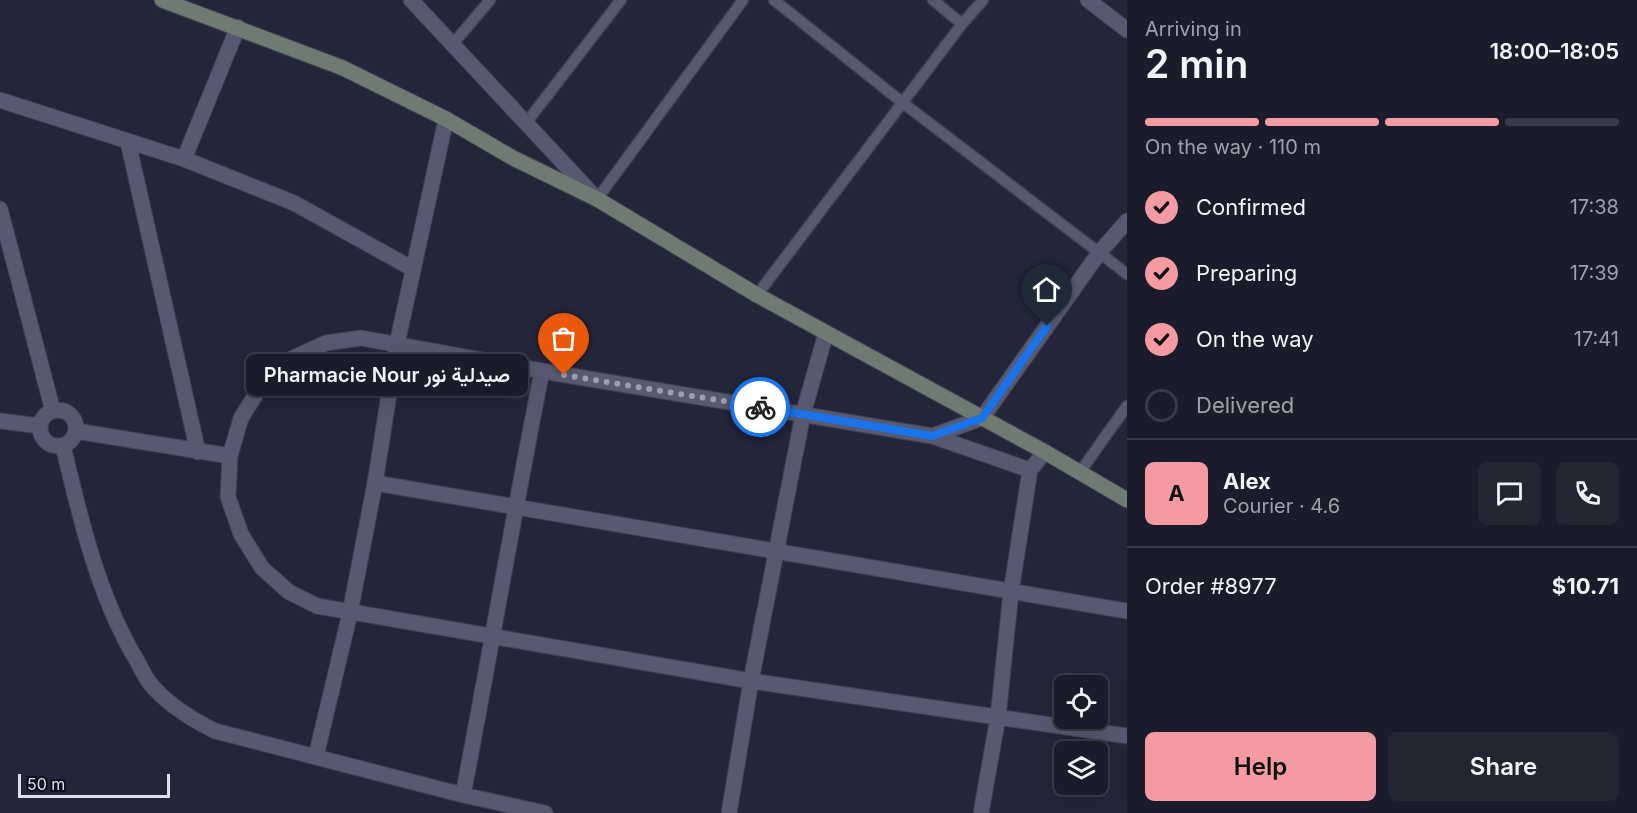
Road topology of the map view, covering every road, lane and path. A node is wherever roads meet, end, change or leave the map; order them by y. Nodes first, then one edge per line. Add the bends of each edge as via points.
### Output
1 (162, 0) edge
2 (411, 0) edge
3 (490, 0) edge
4 (621, 0) edge
5 (743, 0) edge
6 (774, 0) edge
7 (933, 0) edge
8 (983, 0) edge
9 (1088, 0) edge
10 (962, 24) junction
11 (238, 27) junction
12 (1127, 30) edge
13 (452, 45) junction
14 (0, 100) edge
15 (903, 103) junction
16 (446, 119) junction
17 (526, 123) junction
18 (128, 142) junction
19 (184, 159) junction
20 (597, 199) junction
21 (0, 209) edge
22 (1127, 221) edge
23 (1099, 253) junction
24 (413, 269) junction
25 (1127, 274) edge
26 (756, 295) junction
27 (826, 333) junction
28 (398, 344) junction
29 (542, 371) junction
30 (1127, 406) edge
31 (53, 411) junction
32 (803, 414) junction
33 (982, 418) junction
34 (0, 421) edge
35 (40, 426) junction
36 (76, 430) junction
37 (932, 436) junction
38 (63, 446) junction
39 (198, 452) junction
40 (1045, 452) junction
41 (230, 456) junction
42 (1030, 470) junction
43 (1080, 472) junction
44 (375, 483) junction
45 (1127, 500) edge
46 (515, 506) junction
47 (777, 551) junction
48 (1011, 592) junction
49 (1127, 611) edge
50 (350, 613) junction
51 (493, 636) junction
52 (751, 681) junction
53 (998, 717) junction
54 (1127, 736) edge
55 (316, 756) junction
56 (463, 795) junction
57 (545, 813) edge
58 (729, 813) edge
59 (981, 813) edge

1 - 11 main road
2 - 13 street
3 - 13 lane
4 - 17 lane
5 - 20 lane
6 - 15 lane
7 - 10 lane
8 - 10 lane
9 - 12 street
10 - 15 lane
11 - 16 main road via 343,68
11 - 19 street
13 - 17 street
14 - 18 street
15 - 23 lane
15 - 26 lane
16 - 20 main road via 513,158
16 - 24 street
17 - 20 street
18 - 19 street
18 - 39 street
19 - 24 street via 294,203
20 - 26 main road
21 - 31 street
22 - 23 street
23 - 25 lane
23 - 33 street
24 - 28 street
26 - 27 main road
27 - 32 street
27 - 33 main road
28 - 29 street
28 - 41 street via 361,338 326,343 293,358 262,383 241,418
28 - 44 street
29 - 32 street
29 - 46 street
30 - 43 lane
31 - 35 street via 42,419
31 - 36 street via 67,413 76,423
32 - 37 street
32 - 47 street
33 - 37 street
33 - 40 main road
34 - 35 street
35 - 38 street via 49,444
36 - 38 street via 70,443
36 - 39 street
37 - 42 street
38 - 55 street via 102,586 118,628 150,683 184,714 215,731
39 - 41 street
40 - 42 street
40 - 43 main road
41 - 50 street via 228,497 241,534 262,568 289,592 316,606
42 - 48 street
43 - 45 main road
44 - 46 street
44 - 50 street
46 - 47 street
46 - 51 street
47 - 48 street
47 - 52 street
48 - 49 street
48 - 53 street
50 - 51 street
50 - 55 street
51 - 52 street
51 - 56 street
52 - 53 street
52 - 58 street
53 - 54 street
53 - 59 street
55 - 56 street
56 - 57 street

